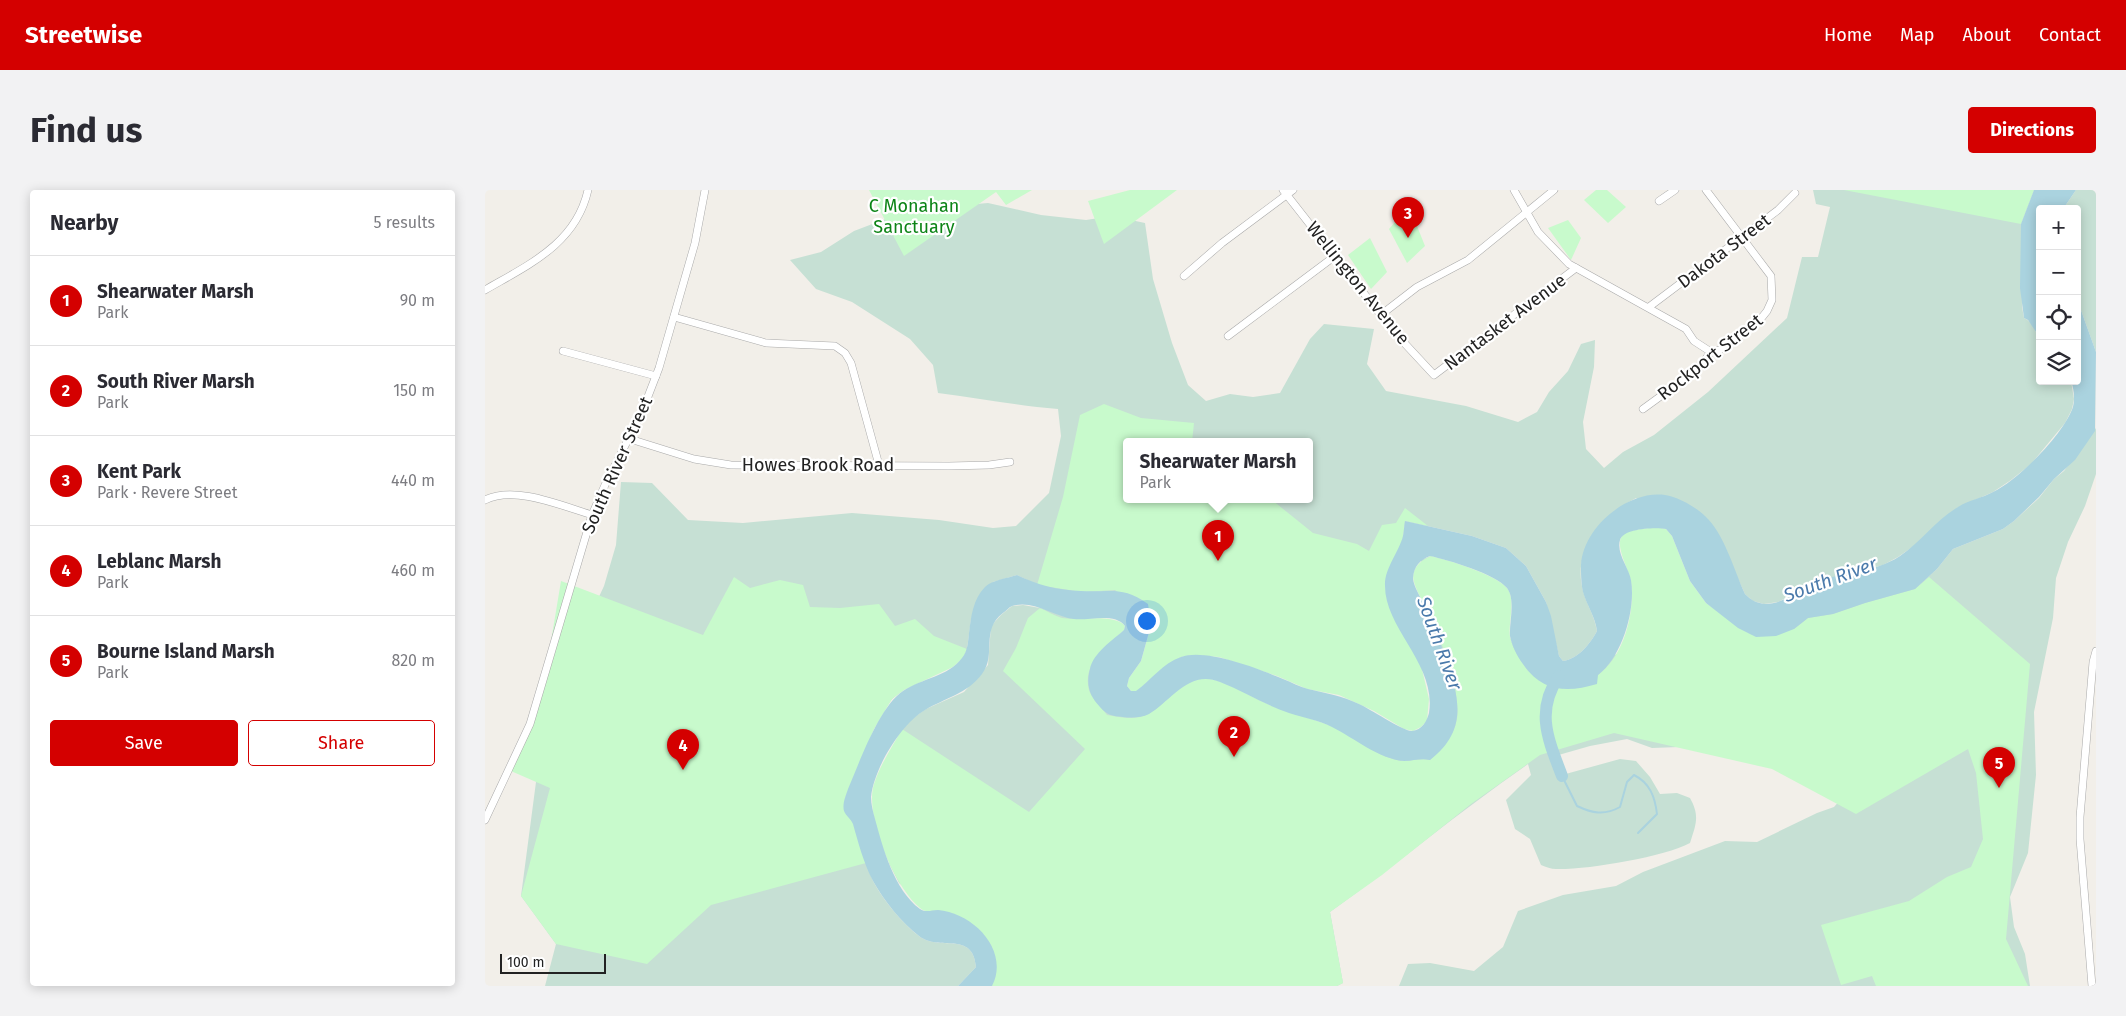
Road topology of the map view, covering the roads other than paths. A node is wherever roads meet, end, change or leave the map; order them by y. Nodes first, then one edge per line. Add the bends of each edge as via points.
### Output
1 (588, 190) edge
2 (705, 190) edge
3 (1514, 190) edge
4 (1553, 190) edge
5 (1675, 190) edge
6 (1706, 190) edge
7 (1288, 191) edge
8 (1795, 192) dead end
9 (1659, 202) dead end
10 (1526, 212) junction
11 (1742, 238) junction
12 (1335, 256) junction
13 (1576, 268) junction
14 (1184, 276) dead end
15 (485, 290) edge
16 (1649, 307) junction
17 (1382, 314) junction
18 (674, 317) junction
19 (1228, 336) dead end
20 (563, 351) dead end
21 (1711, 352) junction
22 (1434, 375) joint
23 (656, 376) junction
24 (1643, 410) dead end
25 (629, 439) junction
26 (1010, 462) dead end
27 (879, 465) junction
28 (485, 500) edge
29 (592, 515) junction
30 (2096, 651) edge
31 (485, 820) edge
32 (2092, 986) edge

1 - 15 street via 577,216 547,254
2 - 18 street, South River Street via 700,222
3 - 10 street
4 - 10 street
5 - 9 street
6 - 11 street
7 - 12 street, Wellington Avenue
7 - 14 street
8 - 11 street, Dakota Street
10 - 13 street via 1545,241
10 - 17 street via 1467,260 1417,287
11 - 16 street, Dakota Street
11 - 21 street, Rockport Street via 1771,276 1771,300 1759,321 1719,350
12 - 17 street, Wellington Avenue
12 - 19 street
13 - 16 street
13 - 22 street, Nantasket Avenue
16 - 21 street via 1686,329 1694,341
17 - 22 street, Wellington Avenue
18 - 23 street, South River Street
18 - 27 street via 766,343 827,345 840,349 851,363
20 - 23 street
21 - 24 street, Rockport Street via 1698,369
23 - 25 street, South River Street
25 - 27 street, Howes Brook Road via 694,459 731,464
25 - 29 street, South River Street
26 - 27 street, Howes Brook Road via 989,465
28 - 29 street via 505,495 526,496
29 - 31 street, South River Street via 530,724
30 - 32 street via 2080,817

